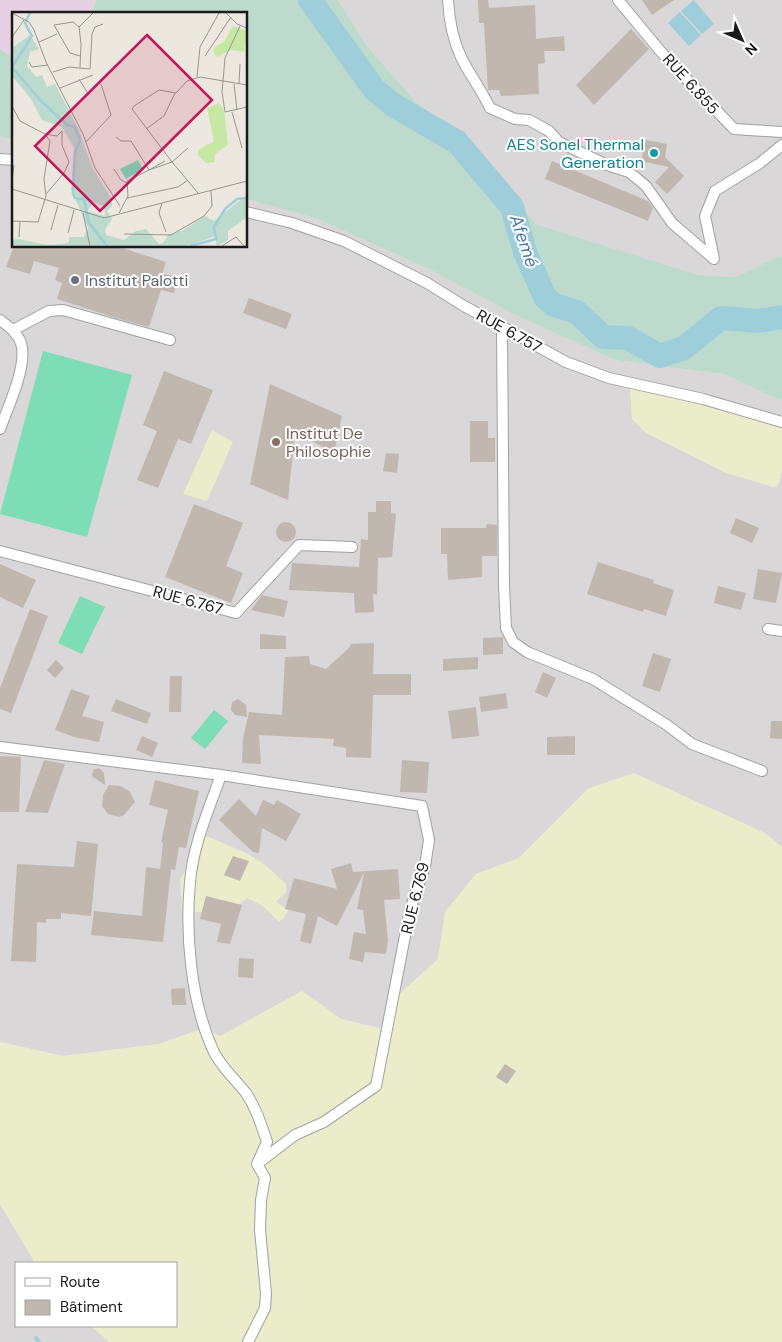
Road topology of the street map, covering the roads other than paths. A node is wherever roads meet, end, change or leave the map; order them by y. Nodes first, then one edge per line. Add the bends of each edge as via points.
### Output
1 (448, 0) edge
2 (618, 0) edge
3 (782, 132) edge
4 (782, 145) edge
5 (248, 212) edge
6 (0, 320) edge
7 (502, 327) junction
8 (13, 330) junction
9 (170, 340) dead end
10 (782, 422) edge
11 (0, 429) edge
12 (352, 547) dead end
13 (0, 551) edge
14 (768, 630) dead end
15 (782, 631) edge
16 (0, 747) edge
17 (762, 771) dead end
18 (221, 775) junction
19 (256, 1164) junction
20 (248, 1342) edge

1 - 4 street via 461,57 490,108 515,119 529,120 549,131 559,142 629,172 646,186 672,224 714,258 705,216 715,191
2 - 3 street, RUE 6.855 via 662,53 734,129
5 - 7 street, RUE 6.757 via 292,223 344,242 427,283
6 - 8 street
7 - 10 street, RUE 6.757 via 566,362 609,378 703,399
7 - 17 street via 504,586 506,628 513,642 527,652 593,679 625,697 692,744
8 - 9 street via 49,311 63,310
8 - 11 street via 21,343 22,358 16,386
12 - 13 street, RUE 6.767 via 298,545 236,613
14 - 15 street
16 - 18 street, RUE 6.769
18 - 19 street via 202,828 190,881 191,958 197,1003 214,1053 256,1110 267,1142
18 - 19 street, RUE 6.769 via 422,806 429,840 410,910 376,1086
19 - 20 street via 265,1178 260,1230 266,1293 265,1308

